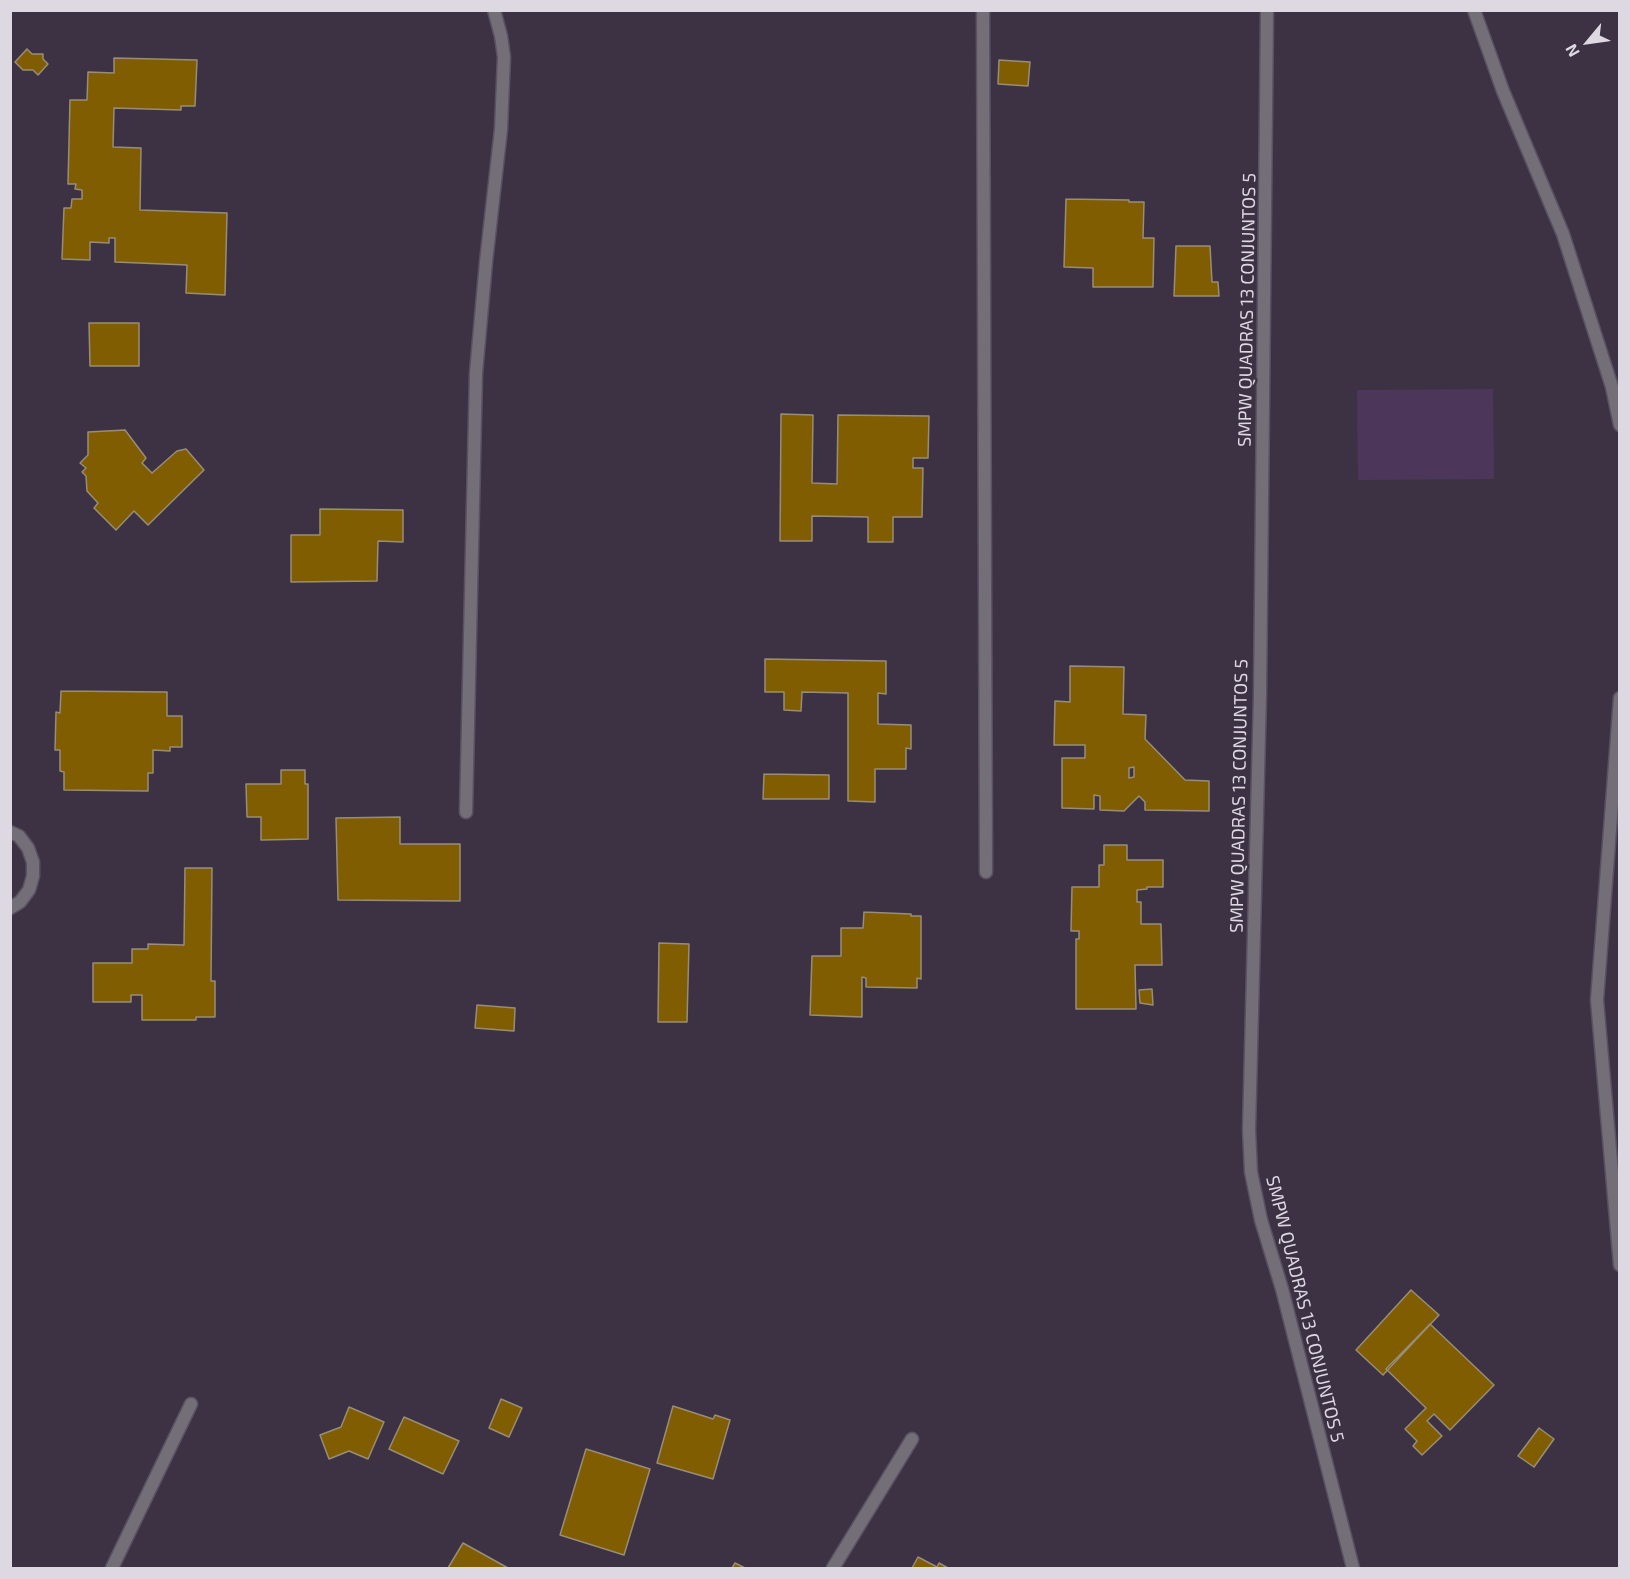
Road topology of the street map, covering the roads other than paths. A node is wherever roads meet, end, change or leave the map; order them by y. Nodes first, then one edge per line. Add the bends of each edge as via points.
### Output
1 (494, 10) edge
2 (983, 10) edge
3 (1267, 10) edge
4 (1474, 10) edge
5 (1620, 425) edge
6 (1620, 698) edge
7 (466, 812) dead end
8 (10, 832) edge
9 (986, 872) dead end
10 (10, 909) edge
11 (1620, 1264) edge
12 (191, 1404) dead end
13 (912, 1439) dead end
14 (112, 1569) edge
15 (833, 1569) edge
16 (1353, 1569) edge

1 - 7 street via 504,57 501,129 476,373
2 - 9 street
3 - 16 street, SMPW QUADRAS 13 CONJUNTOS 5 via 1251,1172
4 - 5 street via 1563,234 1612,387
6 - 11 street via 1597,1000
8 - 10 street via 28,848 33,876 29,890
12 - 14 street
13 - 15 street

